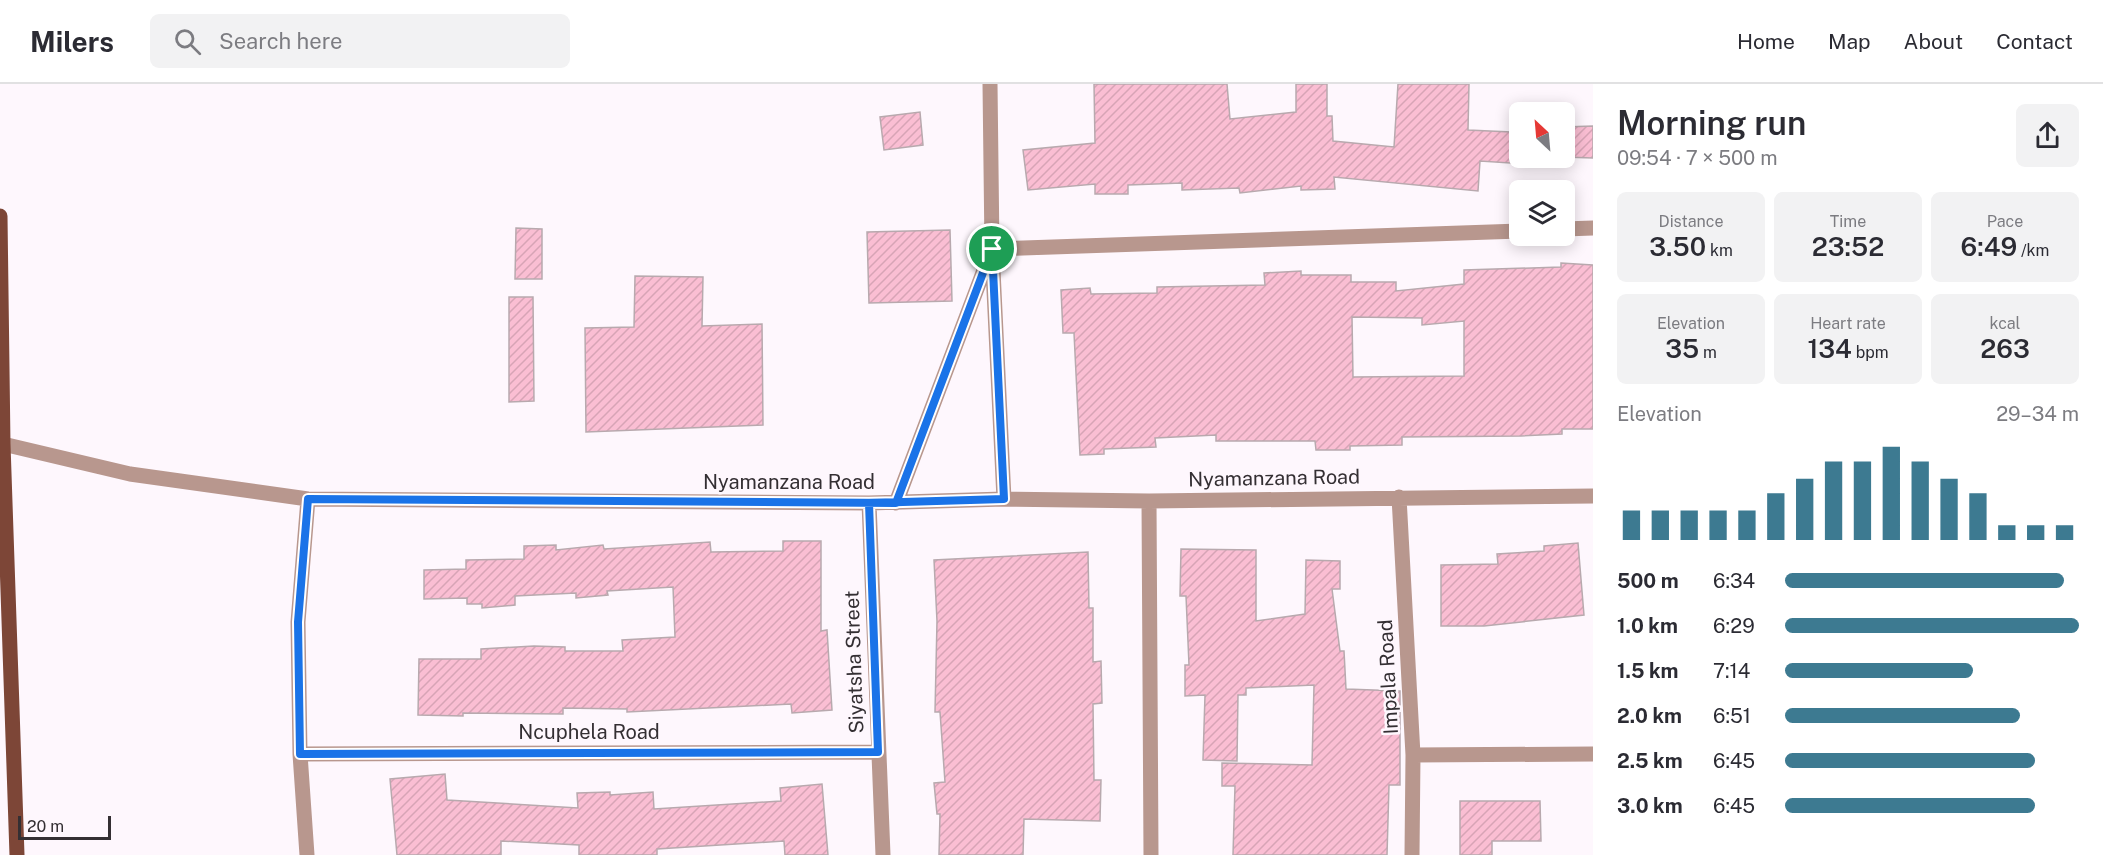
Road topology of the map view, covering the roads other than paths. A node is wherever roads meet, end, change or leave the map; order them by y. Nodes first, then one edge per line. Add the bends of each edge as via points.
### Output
1 (990, 84) edge
2 (0, 216) edge
3 (1593, 228) edge
4 (1575, 229) edge
5 (1509, 231) edge
6 (992, 249) junction
7 (3, 444) junction
8 (1593, 496) edge
9 (1399, 497) junction
10 (308, 499) junction
11 (1004, 499) junction
12 (1149, 501) junction
13 (869, 503) junction
14 (896, 503) junction
15 (878, 752) junction
16 (300, 754) junction
17 (1593, 754) edge
18 (1413, 755) junction
19 (17, 855) edge
20 (307, 855) edge
21 (883, 855) edge
22 (1151, 855) edge
23 (1412, 855) edge

1 - 6 street
2 - 7 main road
3 - 4 street
5 - 6 street
6 - 11 street
6 - 14 street
7 - 10 street, Nyamanzana Road via 130,474
7 - 19 main road
8 - 9 street, Nyamanzana Road
9 - 12 street, Nyamanzana Road
9 - 18 street, Impala Road
10 - 13 street, Nyamanzana Road
10 - 16 street via 298,622
11 - 12 street, Nyamanzana Road
11 - 14 street, Nyamanzana Road
12 - 22 street
13 - 14 street, Nyamanzana Road
13 - 15 street, Siyatsha Street
15 - 16 street, Ncuphela Road
15 - 21 street, Siyatsha Street
16 - 20 street
17 - 18 street
18 - 23 street, Impala Road

